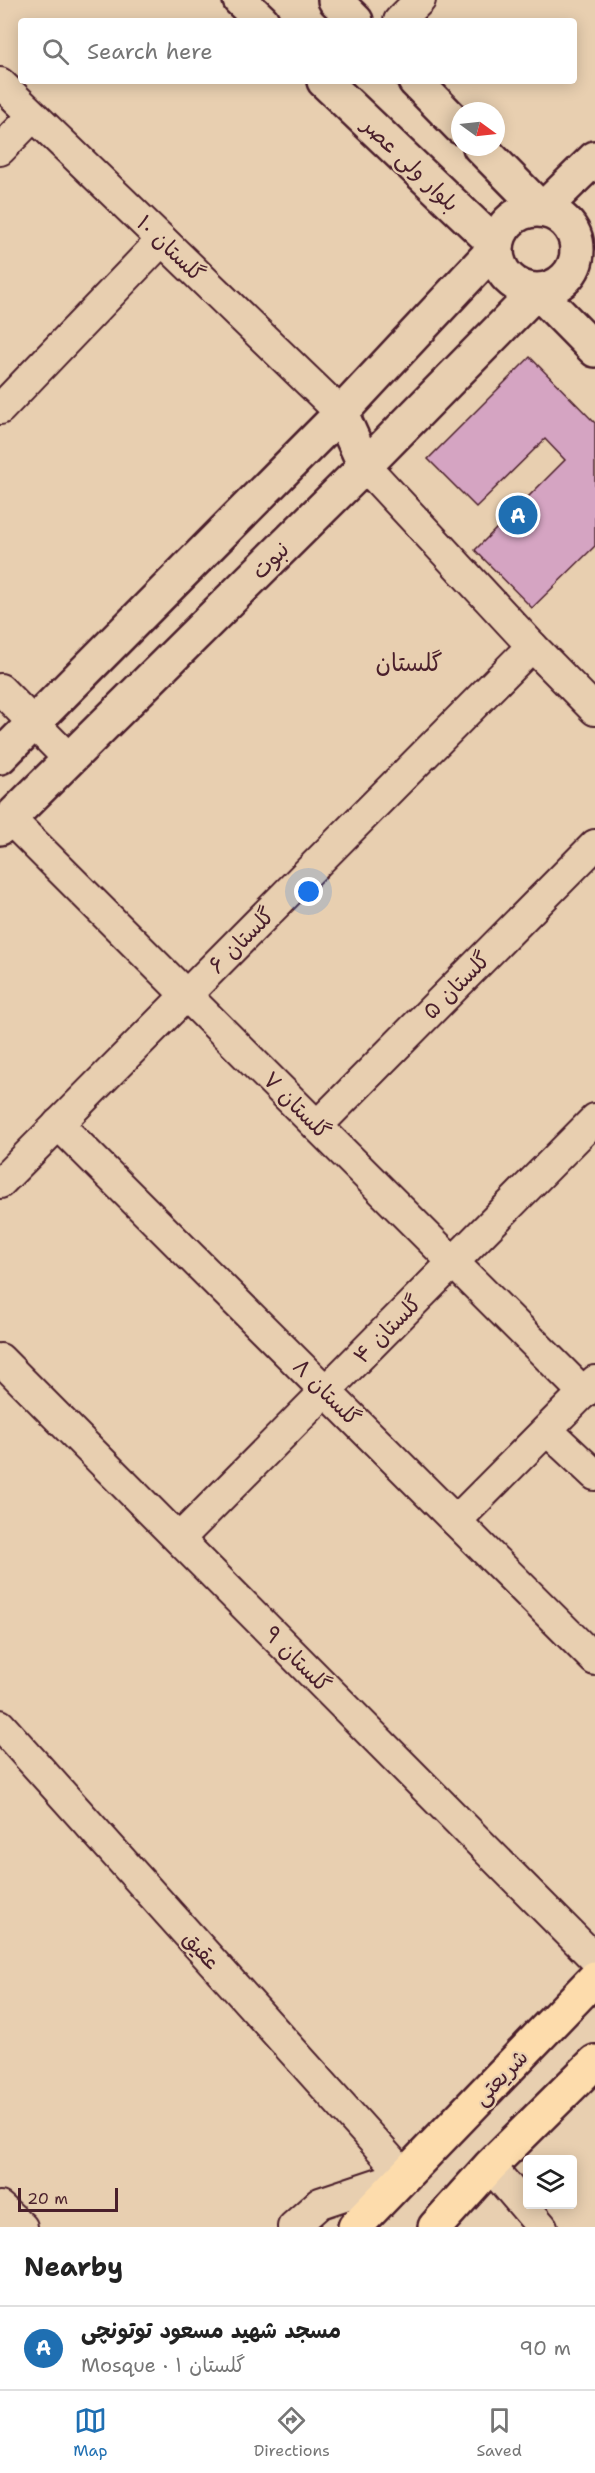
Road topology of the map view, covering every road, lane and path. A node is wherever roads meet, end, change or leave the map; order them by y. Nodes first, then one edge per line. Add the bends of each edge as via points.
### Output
1 (240, 0) edge
2 (335, 0) edge
3 (420, 0) edge
4 (259, 18) edge
5 (353, 18) edge
6 (402, 18) edge
7 (0, 84) edge
8 (327, 84) edge
9 (418, 84) edge
10 (33, 116) junction
11 (451, 118) edge
12 (0, 150) edge
13 (489, 156) edge
14 (595, 158) edge
15 (542, 210) junction
16 (162, 240) junction
17 (497, 246) junction
18 (589, 249) edge
19 (537, 291) junction
20 (595, 350) edge
21 (0, 409) edge
22 (341, 413) junction
23 (365, 466) junction
24 (532, 646) junction
25 (0, 689) edge
26 (595, 710) edge
27 (33, 723) junction
28 (0, 757) edge
29 (69, 759) junction
30 (4, 823) edge
31 (595, 845) edge
32 (186, 995) junction
33 (595, 1119) edge
34 (58, 1124) junction
35 (317, 1126) junction
36 (0, 1183) edge
37 (453, 1262) junction
38 (0, 1359) edge
39 (590, 1387) edge
40 (326, 1391) junction
41 (548, 1430) junction
42 (595, 1475) edge
43 (456, 1521) junction
44 (179, 1539) junction
45 (595, 1658) edge
46 (0, 1725) edge
47 (595, 1959) edge
48 (595, 1978) edge
49 (595, 2062) edge
50 (490, 2166) junction
51 (404, 2175) junction
52 (0, 2207) edge
53 (22, 2227) edge
54 (293, 2227) edge
55 (355, 2227) edge
56 (435, 2227) edge
57 (542, 2227) edge

1 - 4 street
2 - 5 street
3 - 6 street
7 - 10 street, گلستان ۱۰
8 - 17 street, بلوار ولی عصر
9 - 11 street
10 - 12 street
10 - 16 street, گلستان ۱۰
13 - 15 street
14 - 15 street
15 - 17 street via 517,215 507,223
15 - 18 street via 563,219
16 - 21 street
16 - 22 street, گلستان ۱۰
17 - 19 street via 503,272 523,289
17 - 22 street
18 - 19 street via 561,283
19 - 20 street
19 - 23 street, نبوت
22 - 23 street
22 - 27 street
23 - 24 street
23 - 29 street, نبوت
24 - 26 street
24 - 32 street, گلستان ۶
25 - 27 street
27 - 28 street
27 - 29 street
29 - 30 street, نبوت
30 - 32 street, گلستان ۷
31 - 35 street, گلستان ۵
32 - 34 street, گلستان ۶
32 - 35 street, گلستان ۷
33 - 37 street, گلستان ۴
34 - 36 street, گلستان ۶
34 - 40 street, گلستان ۸
35 - 37 street, گلستان ۷
37 - 39 street, گلستان ۷
37 - 40 street, گلستان ۴
38 - 44 street, گلستان ۹
39 - 41 street
40 - 43 street, گلستان ۸
40 - 44 street, گلستان ۴
41 - 42 street
41 - 43 street
43 - 45 street, گلستان ۸
44 - 47 street, گلستان ۹
46 - 51 street, عقیق
48 - 51 main road, شریعتی
49 - 50 main road
50 - 56 main road
50 - 57 street
51 - 54 street via 320,2203
51 - 55 main road, شریعتی
52 - 53 street

